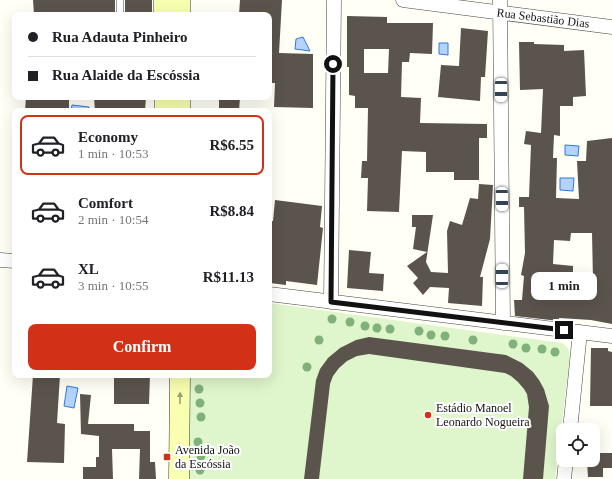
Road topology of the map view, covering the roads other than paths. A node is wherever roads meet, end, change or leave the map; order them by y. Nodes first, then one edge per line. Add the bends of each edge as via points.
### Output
1 (120, 0) edge
2 (164, 0) edge
3 (180, 0) edge
4 (334, 0) edge
5 (403, 0) edge
6 (500, 6) edge
7 (120, 12) edge
8 (164, 12) edge
9 (180, 12) edge
10 (612, 27) edge
11 (0, 260) edge
12 (12, 261) edge
13 (272, 294) edge
14 (331, 302) junction
15 (503, 323) junction
16 (580, 332) junction
17 (612, 336) edge
18 (167, 378) edge
19 (180, 378) edge
20 (571, 423) edge
21 (565, 467) edge
22 (167, 479) edge
23 (179, 479) edge
24 (564, 479) edge

1 - 7 lane
2 - 8 main road
3 - 9 main road
4 - 14 street
5 - 6 street, Rua Sebastião Dias
6 - 10 street, Rua Sebastião Dias
6 - 15 street
11 - 12 street
13 - 14 street
14 - 15 street
15 - 16 street
16 - 17 street
16 - 20 street
18 - 22 main road
23 -> 19 main road
21 - 24 street

